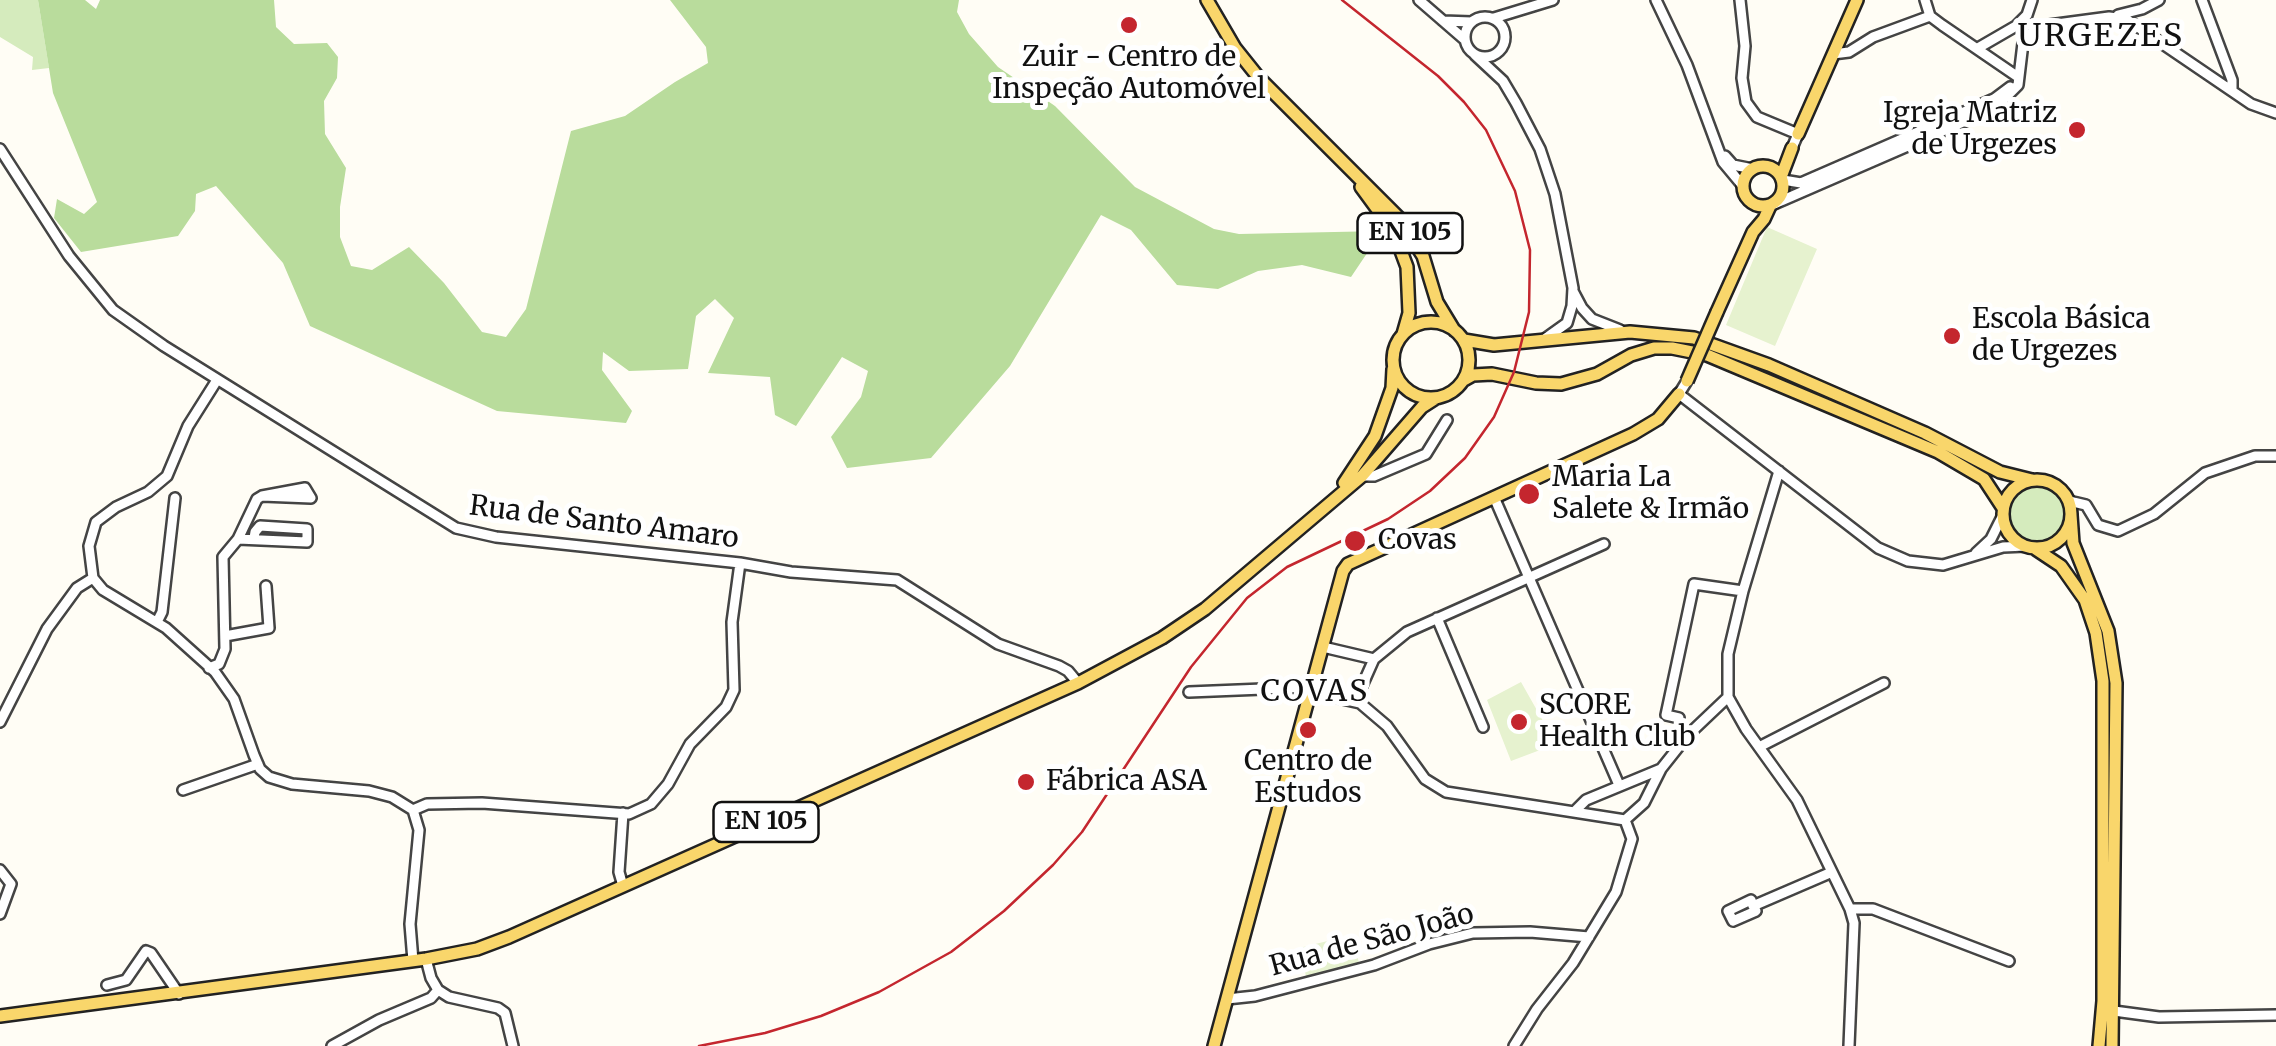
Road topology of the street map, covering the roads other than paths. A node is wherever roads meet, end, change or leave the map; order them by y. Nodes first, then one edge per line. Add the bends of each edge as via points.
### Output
1 (1207, 0) edge
2 (1419, 0) edge
3 (1553, 0) edge
4 (1656, 0) edge
5 (1740, 0) edge
6 (1856, 0) edge
7 (1925, 0) edge
8 (2032, 0) edge
9 (2158, 0) edge
10 (2202, 0) edge
11 (1532, 9) junction
12 (2142, 9) junction
13 (2027, 15) junction
14 (1930, 16) junction
15 (2115, 16) junction
16 (1493, 18) junction
17 (1443, 20) junction
18 (1472, 22) junction
19 (2136, 24) junction
20 (2036, 29) junction
21 (1505, 34) junction
22 (1464, 39) junction
23 (1978, 48) junction
24 (1502, 50) junction
25 (1833, 54) junction
26 (1475, 55) junction
27 (2018, 77) junction
28 (1503, 81) junction
29 (2232, 91) junction
30 (2276, 112) edge
31 (1798, 134) junction
32 (1716, 140) junction
33 (1792, 148) joint
34 (0, 149) edge
35 (1336, 157) junction
36 (1753, 169) junction
37 (1778, 175) junction
38 (1743, 186) junction
39 (1752, 203) junction
40 (1771, 205) junction
41 (1753, 232) junction
42 (1572, 288) junction
43 (1454, 330) junction
44 (1630, 332) junction
45 (1403, 334) junction
46 (1464, 340) junction
47 (1544, 340) junction
48 (1393, 365) junction
49 (217, 380) junction
50 (1464, 380) junction
51 (1687, 381) joint
52 (1679, 394) junction
53 (1436, 398) junction
54 (1447, 420) dead end
55 (2276, 456) edge
56 (1779, 471) junction
57 (1362, 476) junction
58 (2032, 480) junction
59 (262, 496) dead end
60 (1494, 497) junction
61 (175, 498) dead end
62 (2069, 501) junction
63 (2002, 512) junction
64 (1318, 513) junction
65 (2071, 516) junction
66 (238, 538) junction
67 (254, 538) junction
68 (1604, 544) dead end
69 (2030, 547) junction
70 (1968, 558) junction
71 (740, 563) junction
72 (93, 578) junction
73 (1529, 578) junction
74 (266, 586) dead end
75 (1743, 591) junction
76 (1437, 618) junction
77 (157, 622) junction
78 (225, 636) junction
79 (1324, 646) junction
80 (1374, 659) junction
81 (210, 668) junction
82 (1078, 683) junction
83 (1884, 683) dead end
84 (1311, 690) junction
85 (1188, 692) dead end
86 (1728, 697) junction
87 (1360, 703) junction
88 (1679, 718) dead end
89 (0, 722) edge
90 (1483, 727) dead end
91 (1759, 747) junction
92 (258, 764) junction
93 (1661, 768) junction
94 (1618, 785) junction
95 (184, 790) dead end
96 (413, 810) junction
97 (1575, 810) junction
98 (623, 813) junction
99 (1625, 820) junction
100 (0, 870) edge
101 (1832, 872) junction
102 (623, 886) junction
103 (1753, 906) dead end
104 (1850, 908) junction
105 (0, 914) edge
106 (1588, 937) junction
107 (420, 960) junction
108 (2010, 961) dead end
109 (107, 985) dead end
110 (438, 990) junction
111 (179, 994) junction
112 (1227, 999) junction
113 (2114, 1011) junction
114 (0, 1016) edge
115 (2276, 1016) edge
116 (332, 1046) edge
117 (513, 1046) edge
118 (1214, 1046) edge
119 (1514, 1046) edge
120 (1849, 1046) edge
121 (2099, 1046) edge
122 (2112, 1046) edge

1 - 35 main road, EN 105 via 1259,78
2 - 17 street
3 - 11 street
4 - 32 street
5 - 31 street via 1746,102 1757,117
6 - 25 main road
7 - 14 street
8 - 13 street
9 - 12 street
10 - 29 street
11 - 16 street
11 - 21 street
12 - 15 street
12 - 19 street
13 - 20 street
13 - 23 street
14 - 23 street
14 - 25 street
15 - 19 street
15 - 20 street
16 - 18 street
16 - 21 street
17 - 18 street
17 - 22 street
18 - 22 street
19 - 29 street
20 - 27 street via 2023,44
21 - 24 street
22 - 26 street
23 - 27 street
24 - 26 street via 1488,58
24 - 28 street
25 - 31 main road
26 - 28 street
27 - 37 street via 1994,99 1801,183
27 - 40 street via 1995,108
28 - 42 street via 1546,165
29 - 30 street
31 - 33 street
32 - 36 street via 1733,165
32 - 38 street via 1723,162
33 - 37 main road
34 - 49 street, Rua de Santo Amaro via 98,295
35 - 43 main road, EN 105 via 1409,231
35 - 45 main road, EN 105 via 1386,218 1402,249 1410,284
36 - 37 main road
36 - 38 main road
37 - 40 main road via 1782,194
38 - 39 main road
39 - 40 main road
39 - 41 main road
40 - 41 main road
41 - 51 main road, bridge
42 - 44 street via 1592,319
42 - 47 street via 1567,323
43 - 45 main road via 1433,322
43 - 46 main road, EN 105
44 - 47 main road
44 - 58 main road via 1718,344 1942,440 2000,472
45 - 48 main road, EN 105
46 - 47 main road
46 - 50 main road
48 - 53 main road via 1413,394
48 - 64 main road, EN 105 via 1376,436
49 - 71 street, Rua de Santo Amaro via 456,528
49 - 72 street via 166,476 96,522 89,546
50 - 53 main road, EN 105
50 - 63 main road via 1492,374 1561,384 1654,348 1697,352 1938,452 1984,479
51 - 52 street
52 - 56 street
52 - 60 main road via 1633,434
53 - 57 main road, EN 105
54 - 57 street via 1426,454
55 - 62 street via 2205,473 2154,514 2118,531 2098,525 2086,506
56 - 70 street via 1878,548 1943,565
56 - 75 street
57 - 64 main road, EN 105
58 - 62 main road via 2057,486
58 - 63 main road via 2011,492
59 - 66 street
60 - 73 street
60 - 79 main road via 1355,558 1344,570
61 - 77 street
62 - 65 main road
63 - 69 main road via 2010,534
63 - 70 street via 1992,539
64 - 82 main road, EN 105 via 1186,622
65 - 69 main road via 2058,541
65 - 113 main road via 2073,543 2108,631 2116,683
66 - 67 street
66 - 78 street via 223,557
67 - 67 street via 307,542 307,529 260,526
68 - 73 street
69 - 70 street
69 - 121 main road via 2061,566 2085,600 2096,633 2102,681
71 - 82 street, Rua de Santo Amaro via 898,580 986,637 1059,666
71 - 98 street via 731,698 690,744 659,798
72 - 77 street
72 - 89 street via 58,612
73 - 76 street
73 - 94 street
74 - 78 street via 268,628
75 - 86 street via 1728,654
75 - 88 street via 1694,584 1666,715
76 - 80 street
76 - 90 street
77 - 81 street
78 - 81 street via 224,657
79 - 80 street
79 - 84 main road
80 - 87 street
81 - 92 street via 234,699
82 - 102 main road, EN 105
83 - 91 street
84 - 85 street
84 - 87 street
84 - 112 main road
86 - 91 street
86 - 93 street
87 - 97 street via 1387,726 1425,778 1446,792
91 - 101 street via 1797,800
92 - 95 street
92 - 96 street via 280,781 369,791
93 - 94 street
93 - 99 street via 1644,803
94 - 97 street
96 - 98 street via 482,803
96 - 107 street via 419,830 410,924
97 - 99 street
98 - 102 street
99 - 106 street via 1632,839 1626,868
100 - 105 street via 11,884
101 - 103 street
101 - 104 street
102 - 107 main road, EN 105 via 508,938
104 - 108 street via 1873,909
104 - 120 street
106 - 112 street, Rua de São João via 1473,934
106 - 119 street
107 - 110 street
107 - 111 main road, EN 105
109 - 111 street via 126,980 146,950
110 - 116 street
110 - 117 street via 498,1008
111 - 114 main road, EN 105
112 - 118 main road
113 - 115 street
113 - 122 main road

